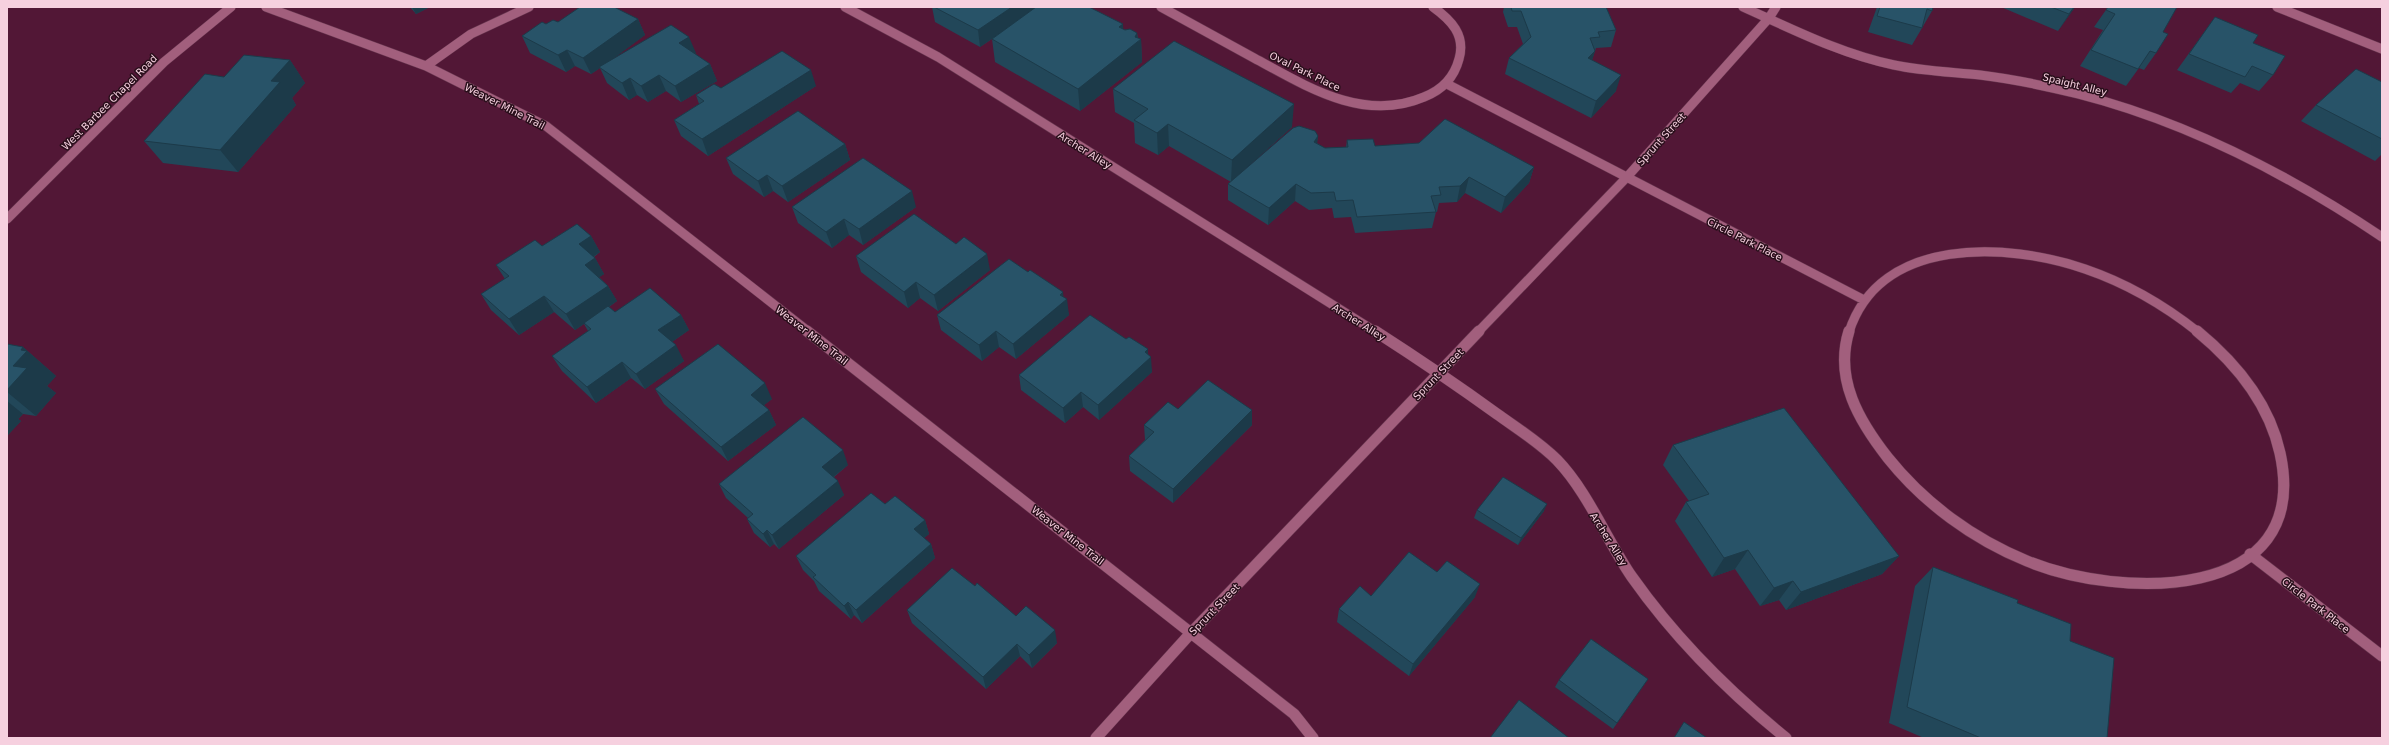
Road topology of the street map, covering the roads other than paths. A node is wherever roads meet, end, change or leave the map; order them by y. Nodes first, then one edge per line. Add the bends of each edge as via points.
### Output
1 (231, 7) edge
2 (266, 7) edge
3 (530, 7) edge
4 (845, 7) edge
5 (1161, 7) edge
6 (1433, 7) edge
7 (1743, 7) edge
8 (1776, 7) edge
9 (2277, 7) edge
10 (1769, 18) junction
11 (2382, 48) edge
12 (426, 66) junction
13 (1447, 84) junction
14 (1627, 177) junction
15 (7, 219) edge
16 (2382, 237) edge
17 (1864, 300) junction
18 (1439, 372) junction
19 (2250, 554) junction
20 (1190, 634) junction
21 (2382, 656) edge
22 (1096, 738) edge
23 (1312, 738) edge
24 (1786, 738) edge

1 - 15 street, West Barbee Chapel Road via 164,62
2 - 12 street, Weaver Mine Trail
3 - 12 street via 471,34
4 - 18 street, Archer Alley via 938,57
5 - 13 street, Oval Park Place via 1335,99 1381,106 1403,104 1427,97
6 - 13 street, Oval Park Place via 1457,30 1462,48 1459,67
7 - 10 street, Spaight Alley
8 - 10 street, Sprunt Street
9 - 11 street
10 - 14 street, Sprunt Street
10 - 16 street, Spaight Alley via 1811,39 1881,62 1917,70 2025,82 2078,94 2136,112 2245,156 2297,183
12 - 20 street, Weaver Mine Trail via 546,126 1095,556
13 - 14 street
14 - 17 street, Circle Park Place
14 - 18 street, Sprunt Street
17 - 19 street via 1855,313 1846,343 1844,361 1849,396 1859,418 1901,474 1925,499 1955,521 1988,542 2022,558 2059,572 2117,583 2166,585 2198,580 2229,570
17 - 19 street via 1876,286 1892,274 1931,257 1960,252 2005,252 2032,255 2087,270 2114,280 2167,309 2196,330 2244,378 2275,430 2283,457 2285,483 2281,509 2271,534
18 - 20 street, Sprunt Street
18 - 24 street, Archer Alley via 1538,443 1558,462 1575,483 1632,577 1690,650 1744,704
19 - 21 street, Circle Park Place
20 - 22 street, Sprunt Street
20 - 23 street, Weaver Mine Trail via 1294,714

